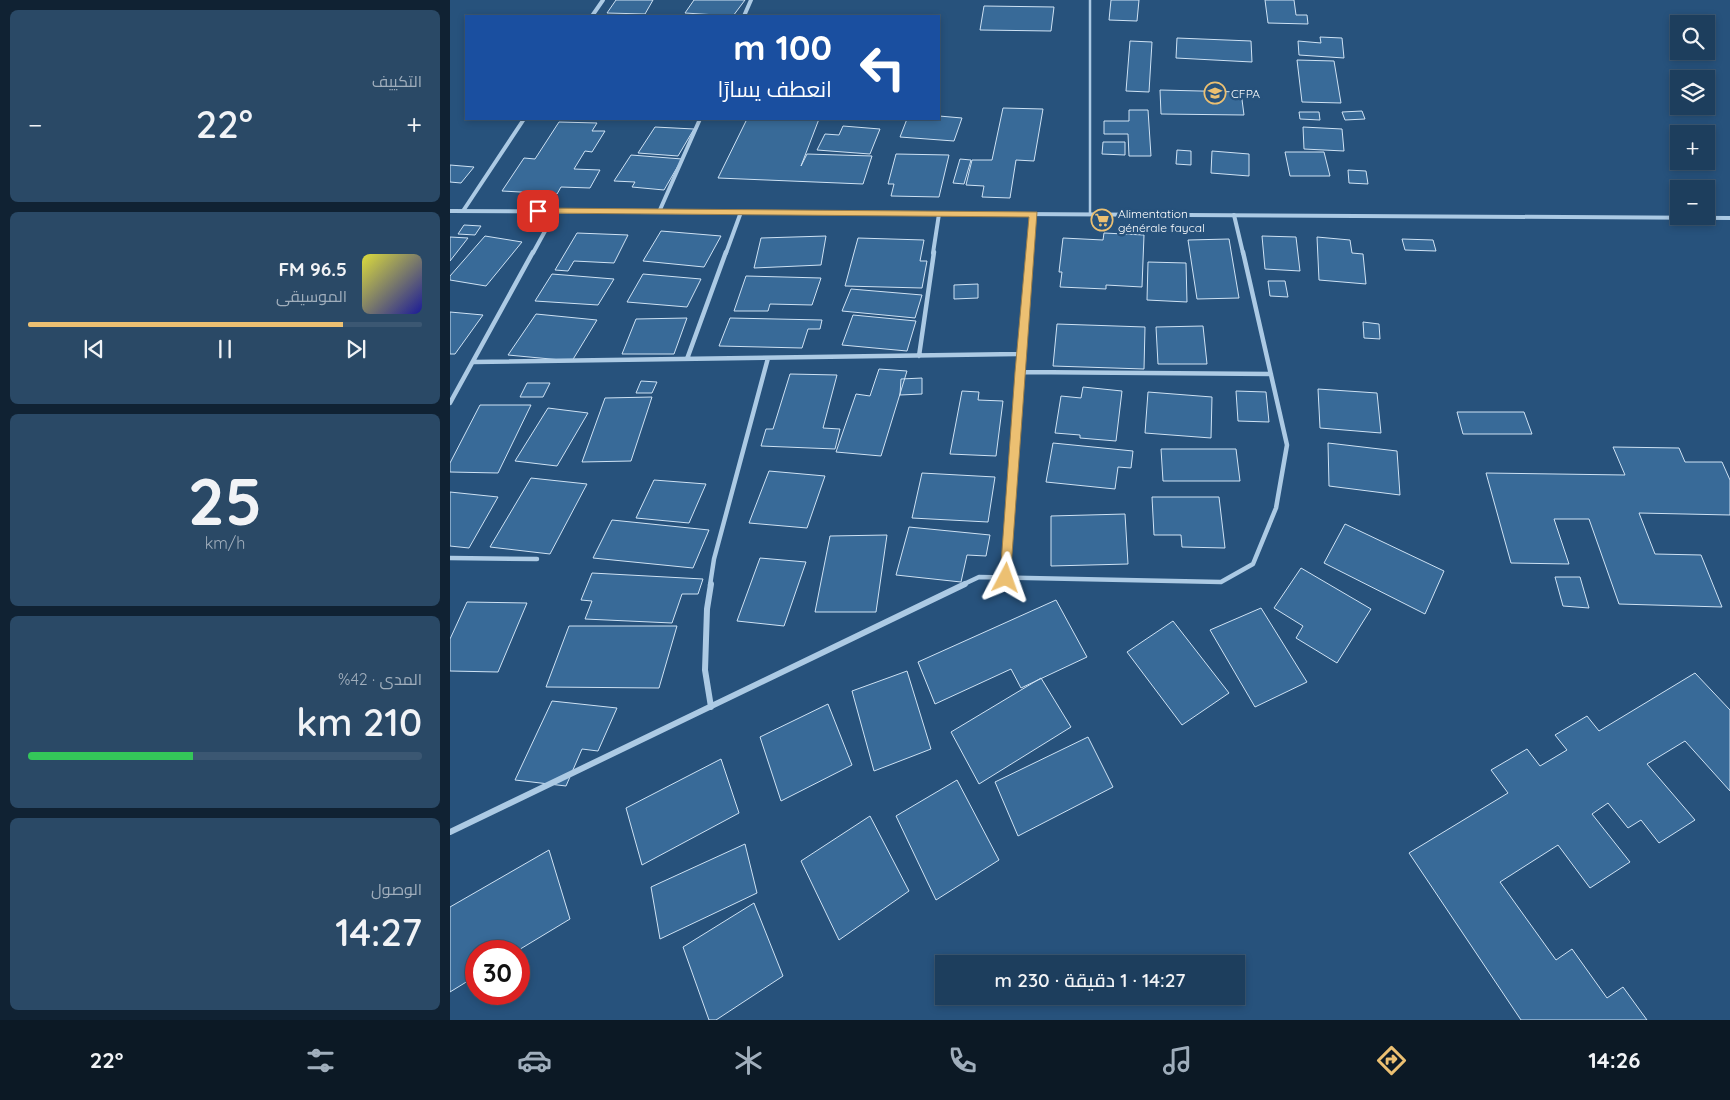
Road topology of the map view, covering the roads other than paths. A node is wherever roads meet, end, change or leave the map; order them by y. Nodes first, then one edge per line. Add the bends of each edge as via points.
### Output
1 (603, 0) edge
2 (751, 0) edge
3 (1090, 0) edge
4 (593, 15) edge
5 (744, 15) edge
6 (523, 120) edge
7 (700, 120) edge
8 (450, 211) edge
9 (462, 211) junction
10 (556, 211) junction
11 (659, 212) junction
12 (741, 212) junction
13 (939, 214) junction
14 (1034, 214) junction
15 (1090, 214) junction
16 (1234, 215) junction
17 (1730, 218) edge
18 (1021, 354) junction
19 (919, 356) junction
20 (768, 358) junction
21 (687, 359) junction
22 (473, 362) junction
23 (1020, 372) junction
24 (1271, 374) junction
25 (450, 403) edge
26 (450, 558) edge
27 (537, 559) dead end
28 (1006, 578) junction
29 (711, 707) junction
30 (450, 832) edge

1 - 4 street
2 - 5 street
3 - 15 lane
6 - 9 street
7 - 11 street
8 - 9 street
9 - 10 street
10 - 11 street
10 - 22 street
11 - 12 street
12 - 13 street
12 - 21 street
13 - 14 street
13 - 19 street
14 - 15 street
14 - 18 street
15 - 16 street
16 - 17 street
16 - 24 street
18 - 19 street
18 - 23 street
19 - 20 street
20 - 21 street
20 - 29 street via 714,559 707,609 705,670
21 - 22 street
22 - 25 street
23 - 24 street
23 - 28 street
24 - 28 street via 1287,445 1276,508 1253,564 1221,582
26 - 27 street
28 - 29 street via 979,577
29 - 30 street

